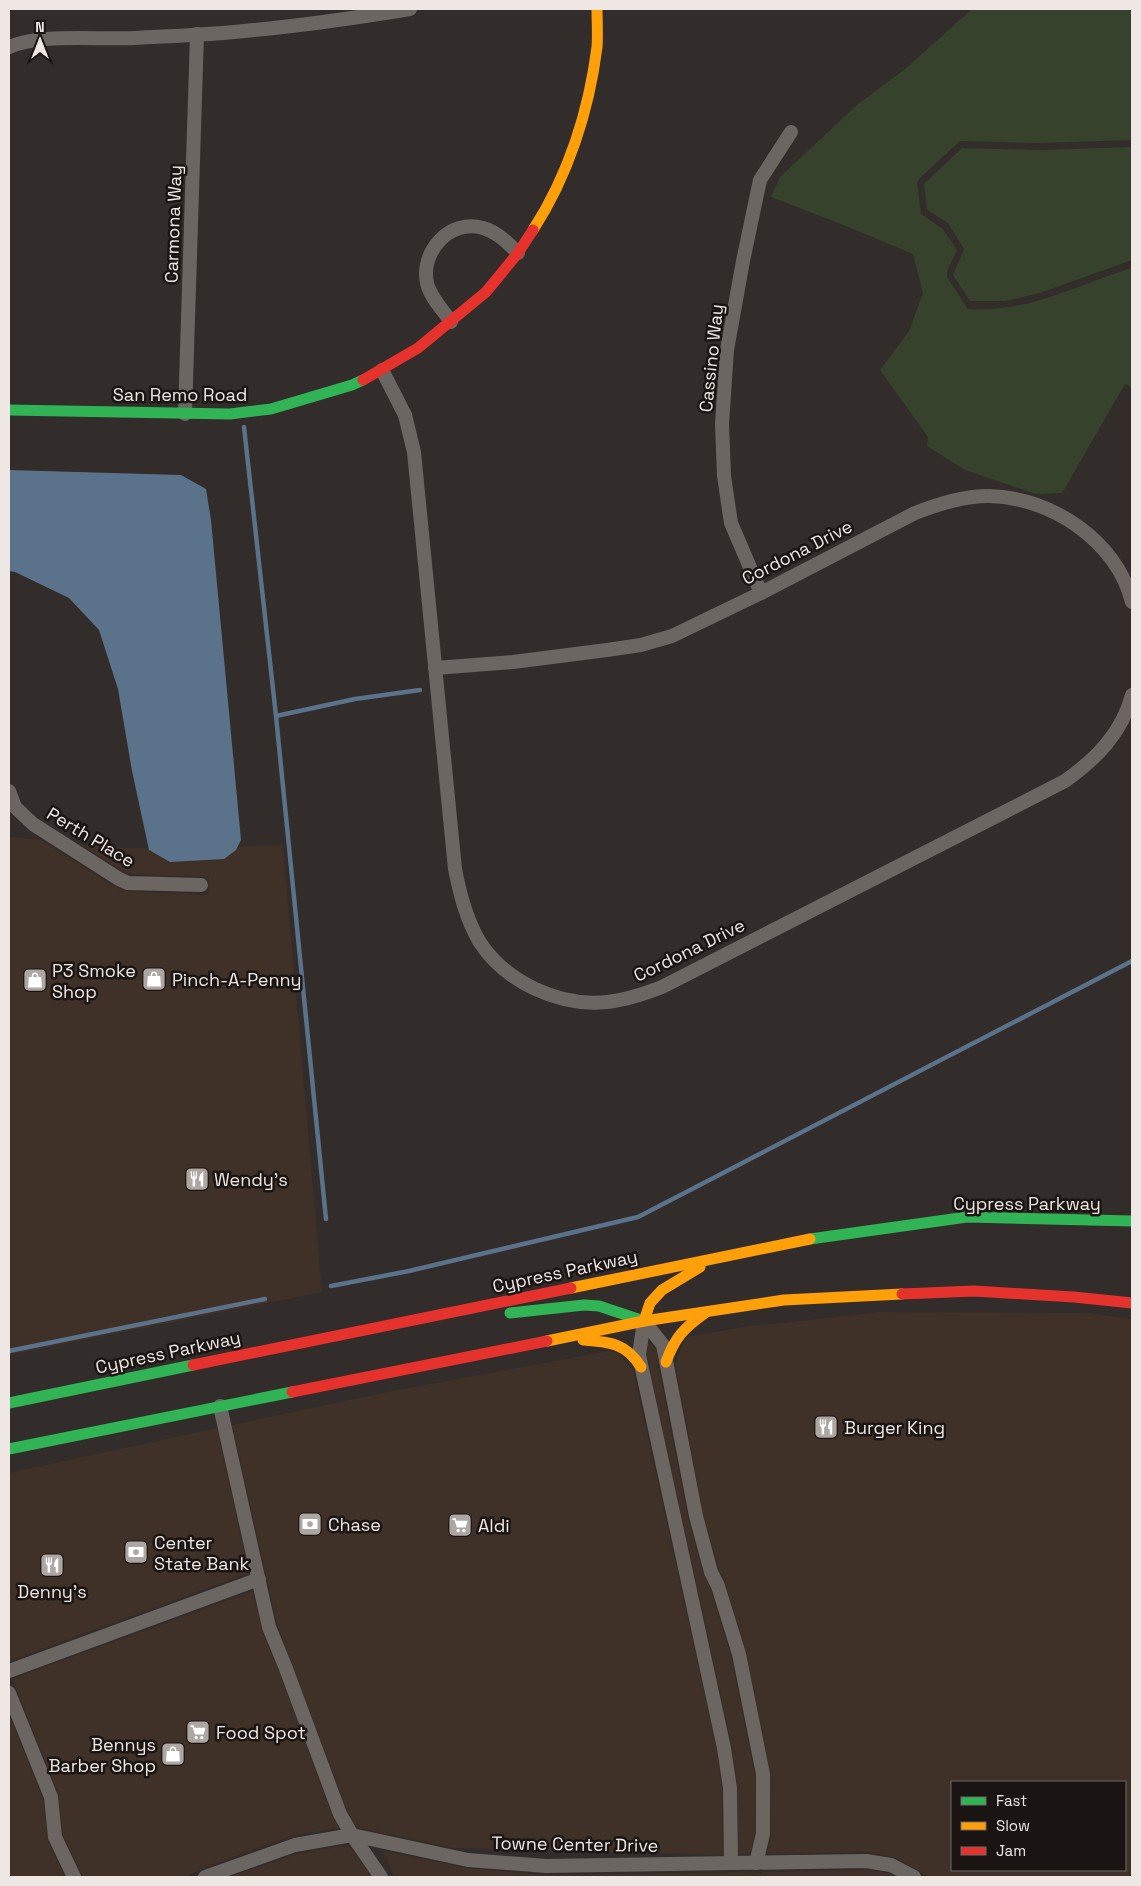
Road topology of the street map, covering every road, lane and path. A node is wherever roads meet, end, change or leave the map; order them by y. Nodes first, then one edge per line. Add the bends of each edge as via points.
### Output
1 (410, 9) edge
2 (598, 9) edge
3 (197, 34) junction
4 (9, 47) edge
5 (791, 132) dead end
6 (518, 253) junction
7 (451, 322) junction
8 (382, 370) junction
9 (9, 410) edge
10 (185, 414) junction
11 (761, 593) junction
12 (1132, 602) edge
13 (435, 668) junction
14 (1132, 695) edge
15 (9, 791) edge
16 (201, 885) dead end
17 (1132, 1221) edge
18 (716, 1258) junction
19 (1132, 1303) edge
20 (485, 1305) junction
21 (707, 1312) junction
22 (644, 1321) junction
23 (560, 1338) junction
24 (666, 1362) junction
25 (641, 1366) junction
26 (9, 1402) edge
27 (220, 1406) junction
28 (9, 1449) edge
29 (259, 1579) junction
30 (9, 1671) edge
31 (9, 1693) edge
32 (352, 1835) junction
33 (743, 1863) junction
34 (74, 1877) edge
35 (205, 1877) edge
36 (381, 1877) edge
37 (914, 1877) edge

1 - 3 street via 283,27
2 - 6 main road, San Remo Road via 592,80 571,157 548,207
3 - 4 street via 49,39
3 - 10 street, Carmona Way
5 - 11 street, Cassino Way via 760,180 742,261 726,359 722,424 724,476 731,523
6 - 7 main road, San Remo Road via 486,292
6 - 7 street via 483,228 456,230 438,241 427,261 426,274 432,295
7 - 8 main road, San Remo Road
8 - 10 main road, San Remo Road via 352,385 271,409 230,414
8 - 13 street, Cordona Drive via 405,415 414,452
9 - 10 main road, San Remo Road
11 - 12 street, Cordona Drive via 916,513 965,498 990,496 1041,506 1079,527 1113,562
11 - 13 street, Cordona Drive via 672,636 641,645 513,662
13 - 14 street, Cordona Drive via 455,869 472,926 492,958 519,980 547,994 588,1003 622,1000 662,987 1065,782 1087,766 1108,744 1120,726
15 - 16 street, Perth Place via 15,807 33,824 119,879 128,883
17 - 18 main road, Cypress Parkway via 967,1217 817,1238
18 - 20 main road, Cypress Parkway
18 - 22 main road via 662,1290 650,1303
19 - 21 main road via 974,1290 784,1300
20 - 22 main road via 509,1313 599,1306
20 - 26 main road, Cypress Parkway
21 - 22 main road
21 - 24 main road via 682,1328
22 - 23 main road
22 - 24 street via 663,1345
22 - 25 street via 639,1355
23 - 25 main road via 620,1344 634,1354
23 - 27 main road
24 - 33 street via 696,1516 739,1654 763,1774 764,1834
25 - 33 street via 724,1748
27 - 28 main road
27 - 29 street
29 - 30 street
29 - 32 street via 270,1627 340,1814
31 - 34 street via 51,1797 55,1838
32 - 33 street, Towne Center Drive via 468,1860 536,1865
32 - 35 street, Towne Center Drive via 295,1845
32 - 36 street
33 - 37 street, Towne Center Drive via 866,1861 891,1865

